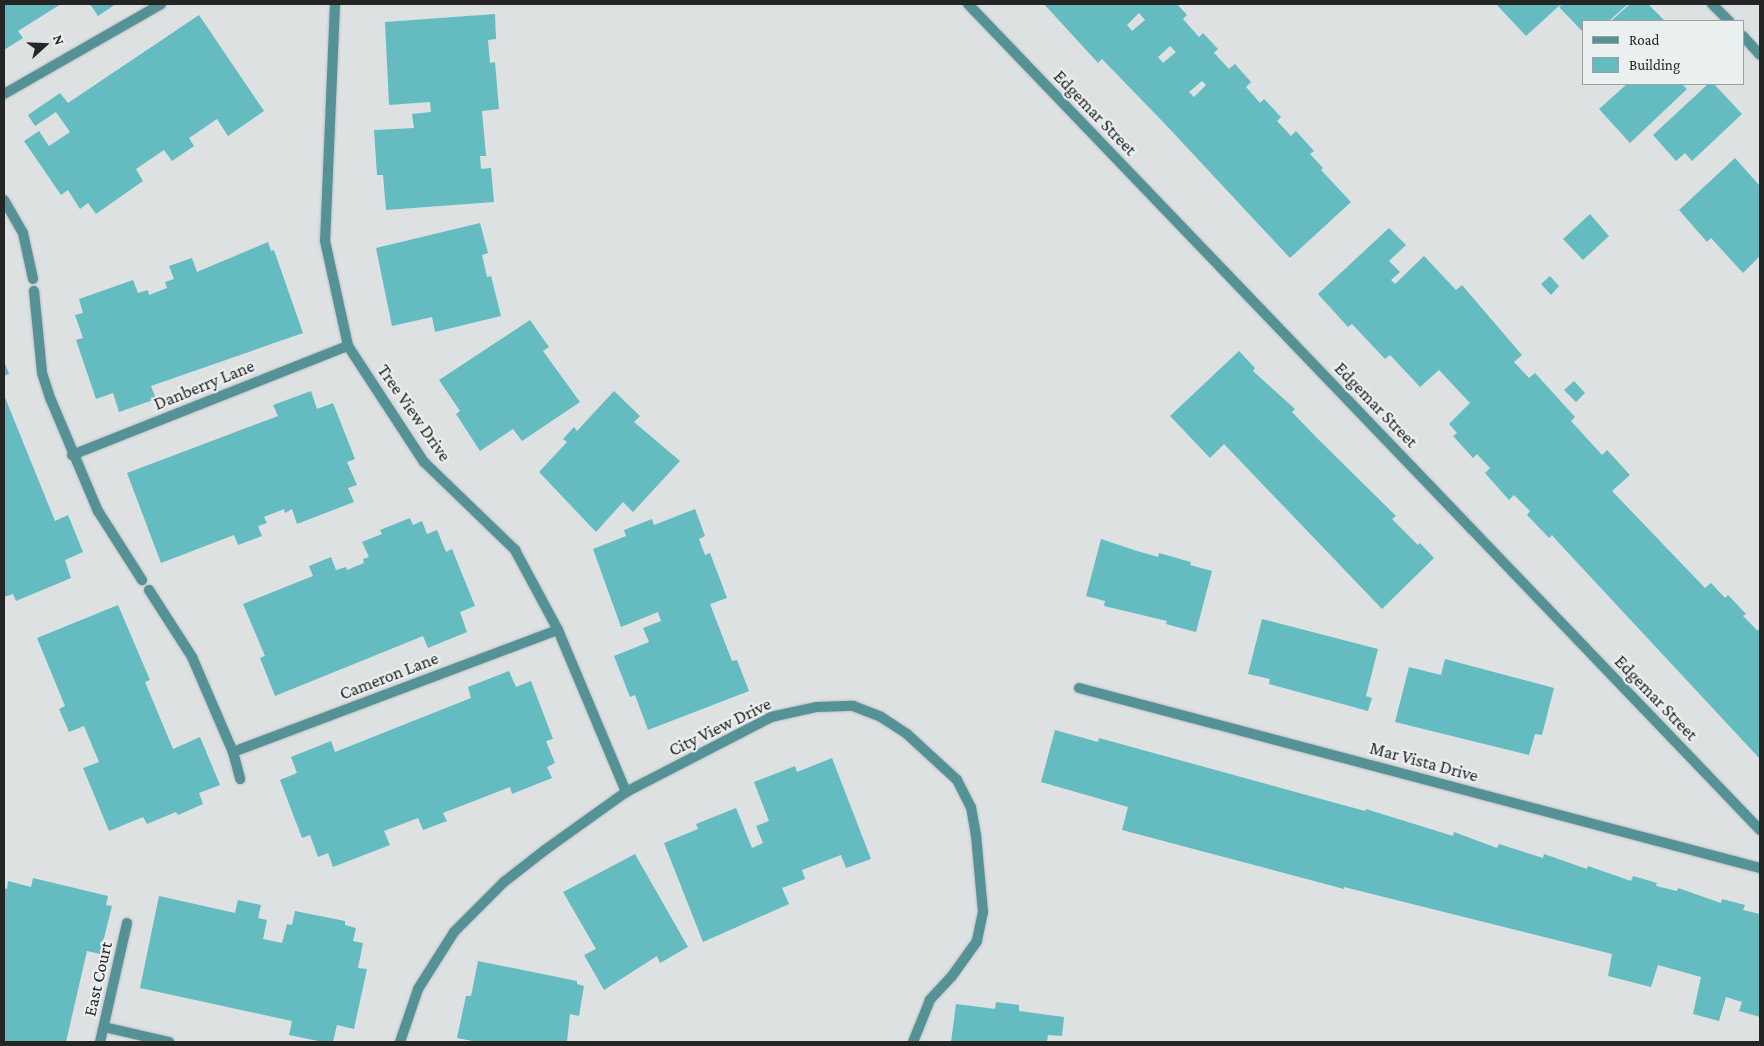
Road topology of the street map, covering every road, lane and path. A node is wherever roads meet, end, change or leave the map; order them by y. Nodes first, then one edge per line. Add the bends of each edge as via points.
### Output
1 (161, 4) edge
2 (335, 4) edge
3 (968, 4) edge
4 (1712, 4) edge
5 (1728, 20) edge
6 (1744, 37) edge
7 (1760, 55) edge
8 (4, 94) edge
9 (4, 200) edge
10 (33, 279) dead end
11 (34, 291) dead end
12 (348, 346) junction
13 (72, 455) junction
14 (142, 580) dead end
15 (149, 590) dead end
16 (558, 630) junction
17 (1079, 688) dead end
18 (233, 752) junction
19 (240, 779) dead end
20 (626, 792) junction
21 (1760, 830) edge
22 (1760, 868) edge
23 (127, 923) dead end
24 (104, 1027) junction
25 (100, 1042) edge
26 (169, 1042) edge
27 (400, 1042) edge
28 (913, 1042) edge

1 - 8 street
2 - 12 street, Tree View Drive via 325,242
3 - 21 street, Edgemar Street
4 - 5 street
6 - 7 street
9 - 10 street via 23,233
11 - 13 street via 42,373
12 - 13 street, Danberry Lane
12 - 16 street, Tree View Drive via 424,462 514,550
13 - 14 street via 109,530
15 - 18 street via 192,657
16 - 18 street, Cameron Lane
16 - 20 street, Tree View Drive
17 - 22 street, Mar Vista Drive
18 - 19 street
20 - 27 street, City View Drive via 504,882 454,932 418,988
20 - 28 street, City View Drive via 771,718 817,708 853,706 881,718 931,753 957,780 971,807 983,912 977,941 930,1000
23 - 24 street, East Court
24 - 25 street, East Court
24 - 26 street

